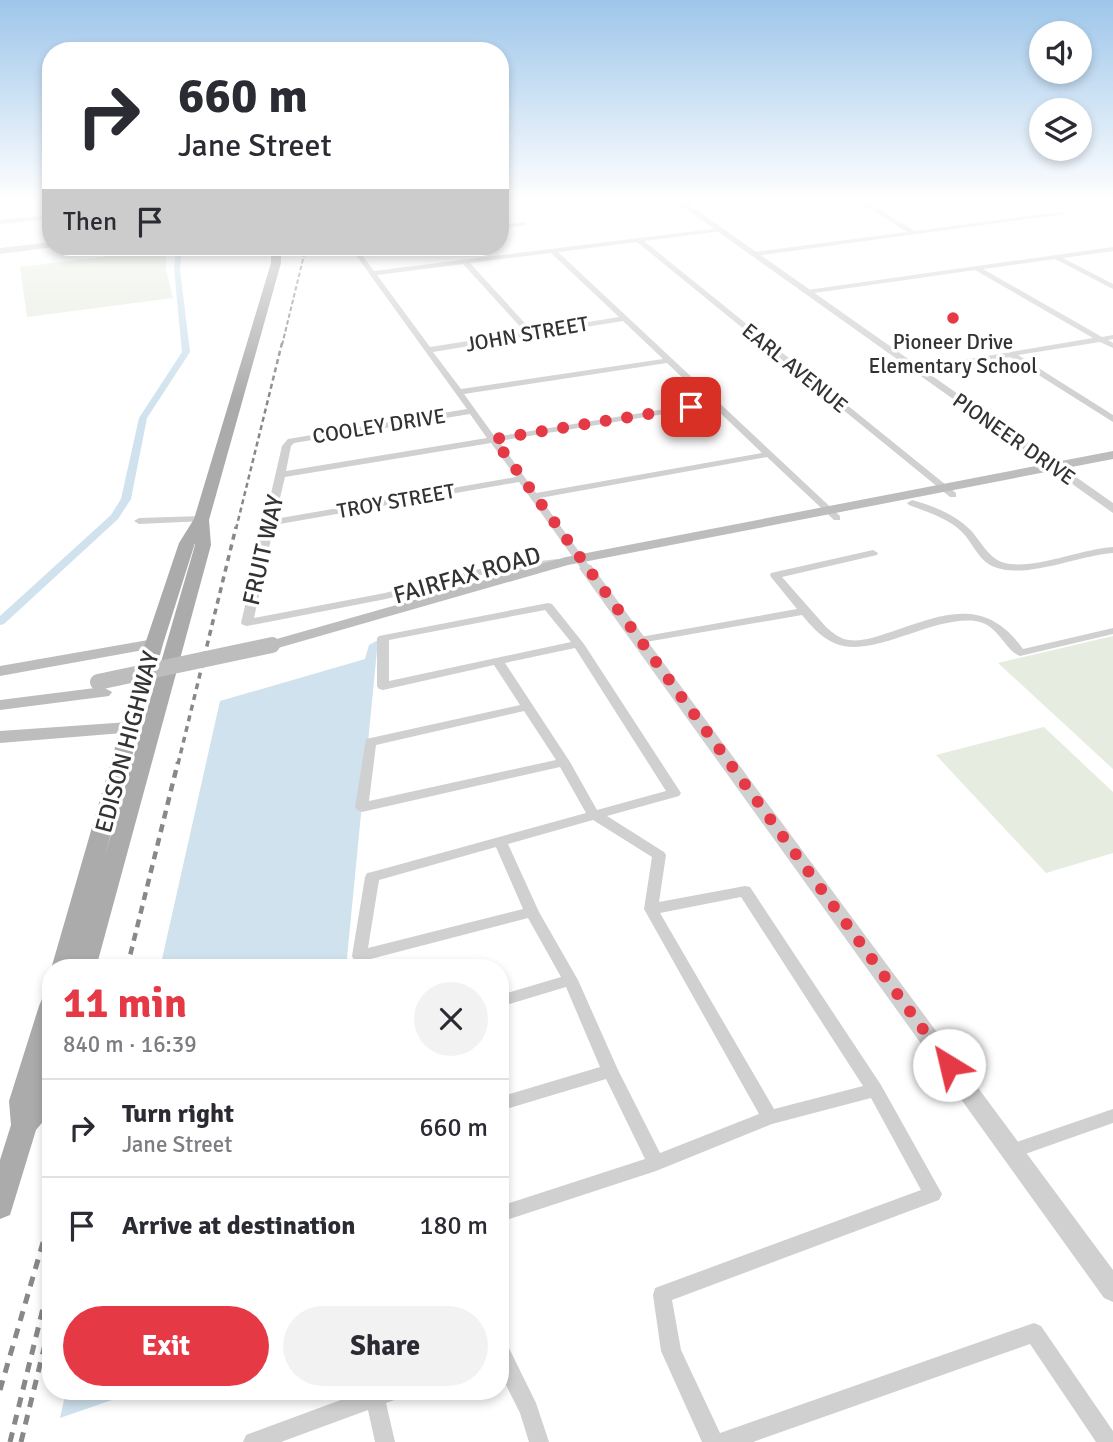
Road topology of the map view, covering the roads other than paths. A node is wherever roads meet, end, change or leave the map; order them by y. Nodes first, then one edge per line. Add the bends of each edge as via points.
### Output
1 (275, 266) edge
2 (368, 266) edge
3 (429, 266) edge
4 (469, 266) edge
5 (569, 266) edge
6 (670, 266) edge
7 (771, 266) edge
8 (988, 266) edge
9 (1074, 266) edge
10 (976, 268) junction
11 (373, 273) junction
12 (1113, 287) edge
13 (807, 292) junction
14 (625, 318) junction
15 (532, 335) junction
16 (1113, 337) edge
17 (1101, 340) junction
18 (1113, 346) edge
19 (429, 350) junction
20 (1011, 354) junction
21 (669, 360) junction
22 (916, 370) junction
23 (459, 392) junction
24 (715, 403) junction
25 (473, 411) junction
26 (1113, 419) edge
27 (494, 439) junction
28 (287, 446) joint
29 (770, 454) junction
30 (1113, 455) edge
31 (1113, 464) edge
32 (1057, 470) junction
33 (280, 475) junction
34 (523, 478) junction
35 (948, 491) junction
36 (536, 496) junction
37 (912, 503) junction
38 (1113, 509) edge
39 (833, 514) junction
40 (201, 519) junction
41 (139, 522) dead end
42 (269, 523) junction
43 (1113, 550) edge
44 (873, 553) dead end
45 (578, 563) junction
46 (806, 611) junction
47 (1113, 631) edge
48 (640, 640) junction
49 (154, 644) junction
50 (578, 644) junction
51 (498, 662) junction
52 (0, 671) edge
53 (101, 687) junction
54 (0, 695) edge
55 (0, 705) edge
56 (526, 707) junction
57 (129, 728) junction
58 (0, 737) edge
59 (564, 762) junction
60 (593, 814) junction
61 (500, 842) junction
62 (651, 909) junction
63 (533, 912) junction
64 (65, 959) edge
65 (87, 959) edge
66 (570, 981) junction
67 (509, 999) edge
68 (42, 1035) edge
69 (610, 1071) junction
70 (875, 1090) junction
71 (509, 1101) edge
72 (42, 1104) edge
73 (1113, 1116) edge
74 (770, 1117) junction
75 (24, 1125) junction
76 (1011, 1151) junction
77 (656, 1163) junction
78 (0, 1206) edge
79 (509, 1211) edge
80 (1113, 1290) edge
81 (509, 1369) edge
82 (370, 1400) edge
83 (384, 1400) edge
84 (253, 1442) edge
85 (385, 1442) edge
86 (539, 1442) edge
87 (713, 1442) edge
88 (724, 1442) edge
89 (1108, 1442) edge

1 - 40 main road, EDISON HIGHWAY
2 - 11 street
3 - 11 street
4 - 15 street
5 - 14 street
6 - 35 street, EARL AVENUE
7 - 13 street, PIONEER DRIVE
8 - 10 street
9 - 12 street
10 - 13 street
10 - 17 street
11 - 19 street
13 - 22 street, PIONEER DRIVE
14 - 15 street, JOHN STREET
14 - 21 street
15 - 19 street, JOHN STREET
16 - 17 street
17 - 18 street
17 - 20 street
19 - 23 street
20 - 22 street
20 - 26 street
21 - 23 street
21 - 24 street
22 - 32 street, PIONEER DRIVE
23 - 25 street
24 - 27 street
24 - 29 street
25 - 27 street
25 - 28 street, COOLEY DRIVE via 298,439
27 - 33 street
27 - 34 street
28 - 33 street, FRUIT WAY
29 - 36 street
29 - 39 street
30 - 32 main road, FAIRFAX ROAD
31 - 32 main road, FAIRFAX ROAD
32 - 35 main road, FAIRFAX ROAD
32 - 38 street, PIONEER DRIVE
33 - 42 street, FRUIT WAY
34 - 36 street
34 - 42 street, TROY STREET
35 - 37 main road, FAIRFAX ROAD
35 - 39 main road, FAIRFAX ROAD
36 - 45 street
37 - 39 main road, FAIRFAX ROAD
37 - 43 street via 961,526 981,553 1010,567
39 - 45 main road, FAIRFAX ROAD
40 - 41 street
40 - 49 main road, EDISON HIGHWAY via 187,543
40 - 65 main road, EDISON HIGHWAY via 202,545
42 - 45 street, FRUIT WAY via 247,623 386,596 472,573
44 - 46 street via 775,575
45 - 48 street
45 - 53 main road, FAIRFAX ROAD via 188,676
46 - 47 street via 827,636 841,643 859,644 969,617 987,620 1020,653
46 - 48 street
48 - 76 street
49 - 52 main road
49 - 57 main road, EDISON HIGHWAY
50 - 51 street
50 - 51 street via 548,606 383,638 383,686
50 - 60 street via 674,793
51 - 56 street
53 - 54 main road, FAIRFAX ROAD
53 - 55 main road, FAIRFAX ROAD
56 - 59 street
56 - 59 street via 370,742 362,807
57 - 58 main road
57 - 64 main road, EDISON HIGHWAY
59 - 60 street
60 - 61 street
60 - 62 street via 659,855
61 - 63 street
61 - 63 street via 372,877 359,956
62 - 70 street via 745,891
62 - 74 street
63 - 66 street
66 - 67 street
66 - 69 street
68 - 75 main road via 22,1101
69 - 71 street
69 - 77 street
70 - 74 street
70 - 87 street via 933,1194 662,1294 671,1351
72 - 75 main road
73 - 76 street
74 - 77 street
75 - 78 main road
76 - 80 street
77 - 79 street
81 - 86 street
82 - 84 street
83 - 85 street
88 - 89 street via 1034,1333

